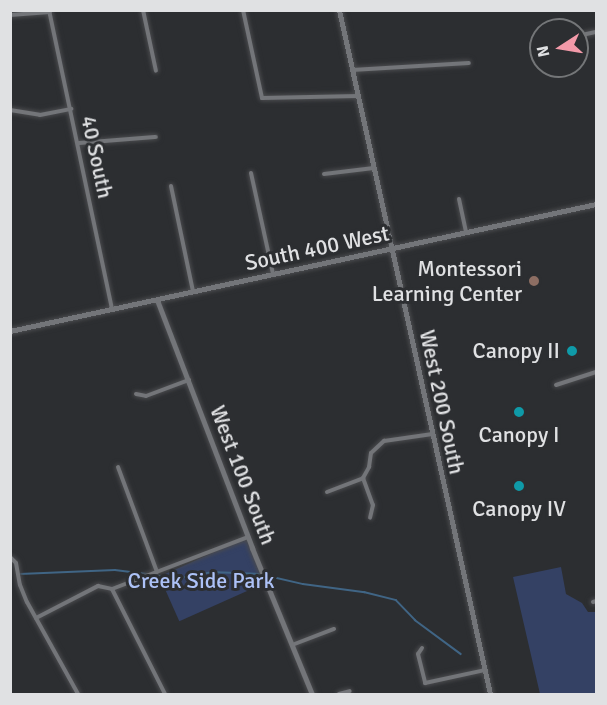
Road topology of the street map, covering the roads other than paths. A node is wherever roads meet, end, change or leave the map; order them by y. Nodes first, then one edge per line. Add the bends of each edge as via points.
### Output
1 (143, 10) edge
2 (243, 10) edge
3 (339, 10) edge
4 (50, 11) edge
5 (10, 15) edge
6 (469, 63) dead end
7 (352, 70) junction
8 (156, 71) dead end
9 (358, 96) junction
10 (10, 110) edge
11 (71, 110) junction
12 (156, 137) dead end
13 (78, 143) junction
14 (374, 168) junction
15 (251, 173) dead end
16 (324, 174) dead end
17 (171, 186) dead end
18 (459, 199) dead end
19 (597, 204) edge
20 (466, 232) junction
21 (391, 248) junction
22 (273, 275) junction
23 (193, 292) junction
24 (157, 300) junction
25 (112, 310) junction
26 (10, 331) edge
27 (597, 372) edge
28 (189, 380) junction
29 (556, 385) dead end
30 (136, 394) dead end
31 (432, 434) junction
32 (118, 467) dead end
33 (363, 478) junction
34 (327, 492) dead end
35 (370, 518) dead end
36 (248, 537) junction
37 (11, 558) edge
38 (158, 572) junction
39 (112, 589) junction
40 (36, 618) junction
41 (334, 629) dead end
42 (292, 645) junction
43 (422, 648) dead end
44 (485, 670) junction
45 (350, 691) dead end
46 (78, 694) edge
47 (165, 694) edge
48 (312, 694) edge
49 (339, 694) edge
50 (490, 694) edge

1 - 8 street
2 - 9 street via 262,98
3 - 7 street, West 200 South
4 - 5 street
4 - 11 street, 40 South
6 - 7 street
7 - 9 street, West 200 South
9 - 14 street, West 200 South
10 - 11 street via 40,115
11 - 13 street, 40 South
12 - 13 street
13 - 25 street, 40 South
14 - 16 street
14 - 21 street, West 200 South
15 - 22 street
17 - 23 street
18 - 20 street
19 - 20 street, South 400 West
20 - 21 street, South 400 West
21 - 22 street, South 400 West
21 - 31 street, West 200 South
22 - 23 street, South 400 West
23 - 24 street, South 400 West
24 - 25 street, South 400 West
24 - 28 street, West 100 South
25 - 26 street, South 400 West
27 - 29 street
28 - 30 street via 146,396
28 - 36 street, West 100 South
31 - 33 street via 384,441 371,453
31 - 44 street, West 200 South
32 - 38 street
33 - 34 street
33 - 35 street via 373,505
36 - 38 street
36 - 42 street, West 100 South
37 - 40 street
38 - 39 street
39 - 40 street via 98,586
39 - 47 street
40 - 46 street
41 - 42 street
42 - 48 street, West 100 South
43 - 44 street via 418,654 425,683
44 - 50 street, West 200 South
45 - 49 street

